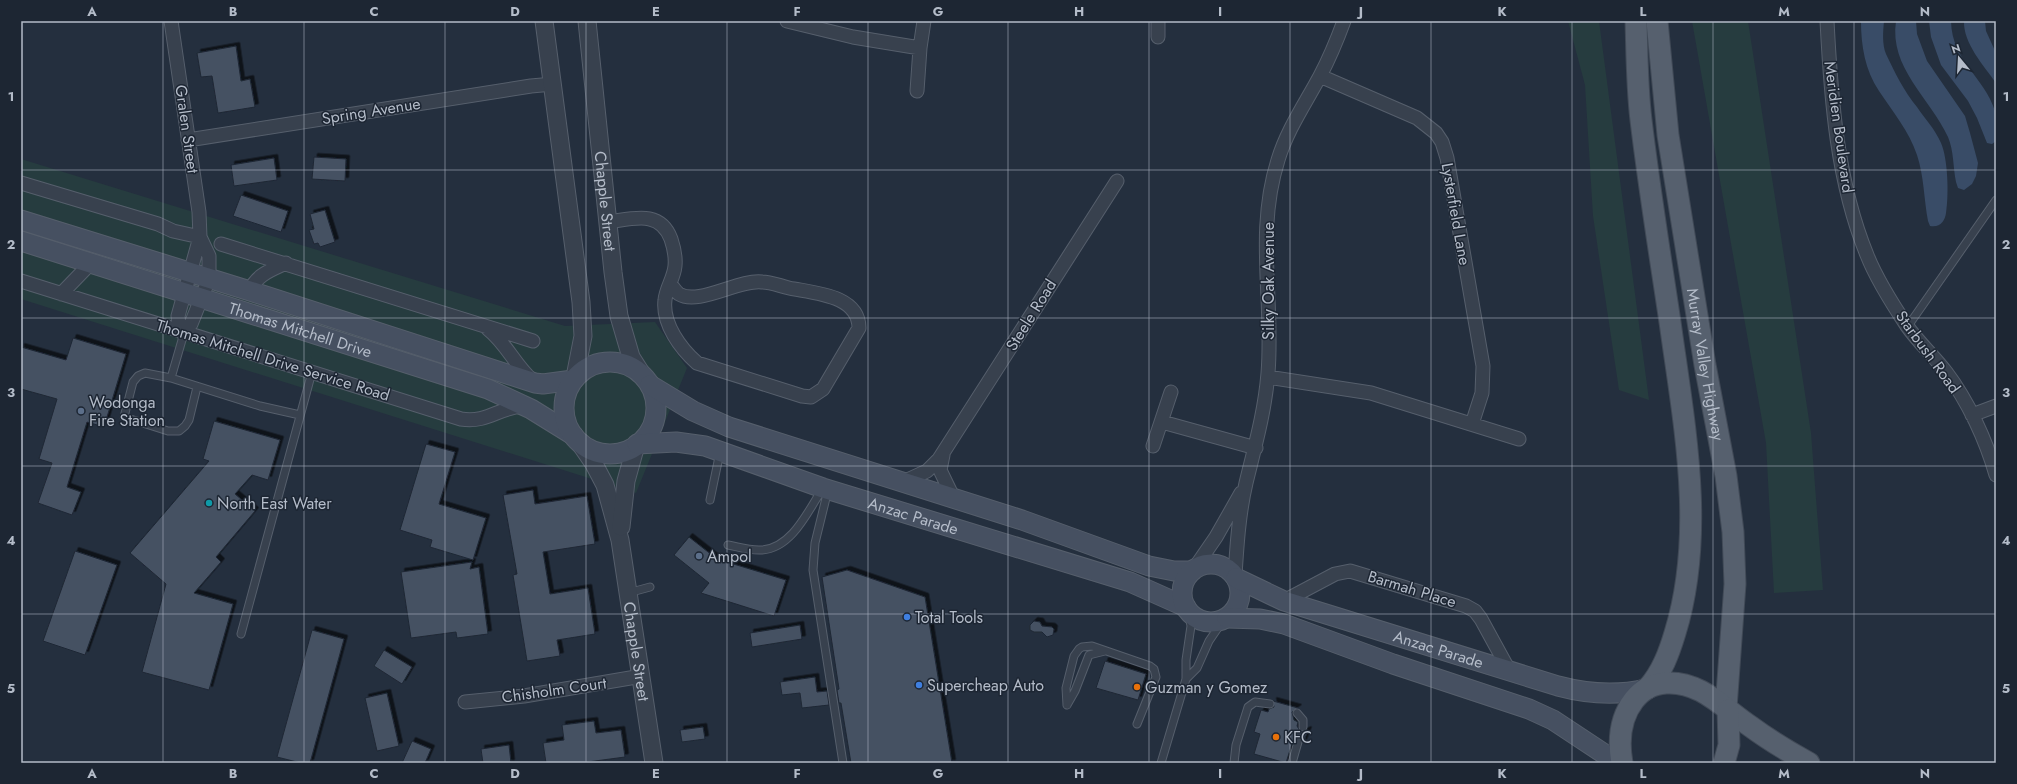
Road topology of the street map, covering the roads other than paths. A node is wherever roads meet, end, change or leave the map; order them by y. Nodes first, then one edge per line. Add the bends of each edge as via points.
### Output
1 (171, 21) edge
2 (544, 21) edge
3 (587, 21) edge
4 (787, 21) edge
5 (924, 21) edge
6 (1158, 21) edge
7 (1344, 21) edge
8 (1636, 21) edge
9 (1657, 21) edge
10 (1827, 21) edge
11 (1158, 37) dead end
12 (920, 48) junction
13 (1320, 76) junction
14 (553, 84) junction
15 (917, 91) dead end
16 (188, 140) junction
17 (1117, 181) dead end
18 (21, 182) edge
19 (1996, 200) edge
20 (21, 220) edge
21 (608, 222) junction
22 (1858, 231) joint
23 (200, 237) junction
24 (21, 241) edge
25 (221, 244) dead end
26 (127, 253) junction
27 (286, 263) junction
28 (90, 264) junction
29 (190, 274) junction
30 (209, 279) junction
31 (21, 281) edge
32 (671, 285) junction
33 (250, 291) junction
34 (61, 294) junction
35 (192, 295) junction
36 (253, 314) junction
37 (483, 326) junction
38 (1908, 326) junction
39 (182, 331) junction
40 (533, 341) dead end
41 (312, 372) junction
42 (1268, 377) junction
43 (171, 378) junction
44 (574, 378) junction
45 (646, 380) junction
46 (538, 384) junction
47 (197, 387) junction
48 (1171, 392) dead end
49 (525, 406) junction
50 (1996, 406) edge
51 (300, 415) junction
52 (1972, 415) junction
53 (1162, 422) junction
54 (1472, 424) junction
55 (576, 438) junction
56 (1519, 439) dead end
57 (636, 445) junction
58 (1154, 446) dead end
59 (1256, 448) junction
60 (946, 450) junction
61 (720, 452) junction
62 (1996, 475) edge
63 (903, 482) junction
64 (1246, 483) junction
65 (825, 489) junction
66 (953, 497) junction
67 (710, 500) dead end
68 (620, 540) junction
69 (728, 545) dead end
70 (1193, 570) junction
71 (1235, 577) junction
72 (650, 587) dead end
73 (628, 594) junction
74 (1284, 601) junction
75 (1187, 609) junction
76 (1226, 618) junction
77 (241, 634) dead end
78 (1106, 650) junction
79 (1510, 672) junction
80 (642, 676) junction
81 (1186, 679) junction
82 (1647, 688) junction
83 (465, 702) dead end
84 (1270, 704) dead end
85 (1727, 709) junction
86 (1297, 713) dead end
87 (1137, 724) dead end
88 (1303, 727) dead end
89 (1298, 742) dead end
90 (654, 763) edge
91 (843, 763) edge
92 (1161, 763) edge
93 (1234, 763) edge
94 (1292, 763) edge
95 (1618, 763) edge
96 (1622, 763) edge
97 (1724, 763) edge
98 (1809, 763) edge

1 - 16 street, Gralen Street
2 - 14 street
3 - 21 street, Chapple Street
4 - 12 street via 852,37
5 - 12 street
6 - 11 street
7 - 13 street, Silky Oak Avenue
8 - 82 main road, Murray Valley Highway via 1641,120 1684,422 1690,502 1688,556 1681,612 1667,657
9 - 85 main road, Murray Valley Highway via 1668,135 1705,365 1726,476 1733,532 1735,584
10 - 22 street, Meridien Boulevard via 1830,70 1844,180
12 - 15 street
13 - 42 street, Silky Oak Avenue via 1291,127 1278,159 1270,190 1265,244
13 - 54 street, Lysterfield Lane via 1417,118 1436,133 1442,142 1484,366 1482,393
14 - 16 street, Spring Avenue
14 - 44 street via 581,302 583,336
16 - 23 street, Gralen Street via 199,212
17 - 60 street, Steele Road
18 - 23 street via 158,224 173,231
19 - 38 lane
20 - 26 main road, Thomas Mitchell Drive
21 - 32 street via 635,218 653,219 662,223 668,232 676,257
21 - 45 street, Chapple Street via 620,316 631,357
22 - 38 street, Starbush Road via 1867,257
23 - 29 street, Gralen Street
23 - 30 street, Gralen Street via 209,256
24 - 28 main road, Thomas Mitchell Drive
25 - 27 street
26 - 28 main road
26 - 29 main road, Thomas Mitchell Drive
27 - 33 street via 260,276 253,282
27 - 37 street
28 - 34 street
28 - 35 main road, Thomas Mitchell Drive
29 - 30 main road, Thomas Mitchell Drive
29 - 35 street, Gralen Street
30 - 33 main road, Thomas Mitchell Drive
30 - 35 street, Gralen Street
31 - 34 street, Thomas Mitchell Drive Service Road
32 - 32 street via 664,301 666,315 672,332 697,363 802,396 811,397 823,389 859,328 854,310 830,296 762,282 744,283 700,296 687,296 679,294
33 - 36 main road
33 - 46 main road, Thomas Mitchell Drive
34 - 39 street, Thomas Mitchell Drive Service Road
35 - 36 main road, Thomas Mitchell Drive
35 - 39 street, Gralen Street via 191,324
36 - 49 main road, Thomas Mitchell Drive via 482,387
37 - 40 street
37 - 46 street via 500,340 525,374
38 - 52 street, Starbush Road via 1947,373
39 - 41 street, Thomas Mitchell Drive Service Road
39 - 43 lane via 182,340
41 - 49 street, Thomas Mitchell Drive Service Road via 461,420 483,419 504,409
41 - 51 lane
42 - 54 street via 1371,393
42 - 59 street, Silky Oak Avenue
43 - 47 lane
43 - 47 lane via 145,373 138,376 133,382 124,417 168,431 179,431 189,420
44 - 45 main road via 593,366 610,363 632,368
44 - 46 main road, Thomas Mitchell Drive
44 - 55 main road via 567,393 564,412 567,425
45 - 57 main road via 656,400 656,413 648,433
45 - 63 main road, Anzac Parade via 687,408 716,422
47 - 51 lane
48 - 53 street
49 - 55 main road, Thomas Mitchell Drive
50 - 52 street
51 - 77 lane
52 - 62 street, Starbush Road
53 - 58 street
53 - 59 street
54 - 56 street
55 - 57 main road via 593,450 606,454 623,452
55 - 68 street, Chapple Street via 605,485
57 - 61 main road, Anzac Parade via 684,442
57 - 68 street, Chapple Street via 626,481
59 - 64 street, Silky Oak Avenue
60 - 63 street, Steele Road via 931,468
60 - 66 street, Steele Road via 941,459 940,470
61 - 65 main road, Anzac Parade
61 - 67 lane
63 - 66 main road, Anzac Parade
64 - 70 street, Silky Oak Avenue via 1216,537
64 - 71 street, Silky Oak Avenue via 1238,527
65 - 69 lane via 795,530 777,546 754,550
65 - 75 main road, Anzac Parade via 1130,582
65 - 91 lane via 814,543 813,570
66 - 70 main road, Anzac Parade via 1149,566 1174,571
68 - 73 street, Chapple Street
70 - 71 main road via 1203,564 1217,564 1225,567
70 - 75 main road via 1182,588
71 - 74 main road, Anzac Parade
71 - 76 main road via 1240,587 1241,599 1236,610
72 - 73 lane
73 - 80 street, Chapple Street
74 - 79 main road, Anzac Parade
74 - 79 street, Barmah Place via 1335,574 1350,571 1451,602 1469,608 1478,615
75 - 76 main road via 1203,621 1212,622
75 - 81 lane via 1191,626
76 - 81 lane via 1209,641 1197,668
76 - 95 main road, Anzac Parade via 1260,619 1284,624 1393,664 1529,709 1565,728
78 - 78 lane via 1092,646 1078,649 1066,688 1067,705 1089,655
78 - 87 lane via 1150,666 1156,672
79 - 82 main road, Anzac Parade via 1572,690 1593,693 1627,693
80 - 83 street, Chisholm Court via 524,696
80 - 90 street, Chapple Street
81 - 92 lane
82 - 85 main road via 1674,683 1692,686
82 - 96 main road, Murray Valley Highway via 1633,702 1624,717 1620,736
84 - 93 lane via 1255,702 1248,707 1236,745
85 - 97 main road, Murray Valley Highway via 1729,744
85 - 98 main road
86 - 88 lane via 1303,720
89 - 94 lane

